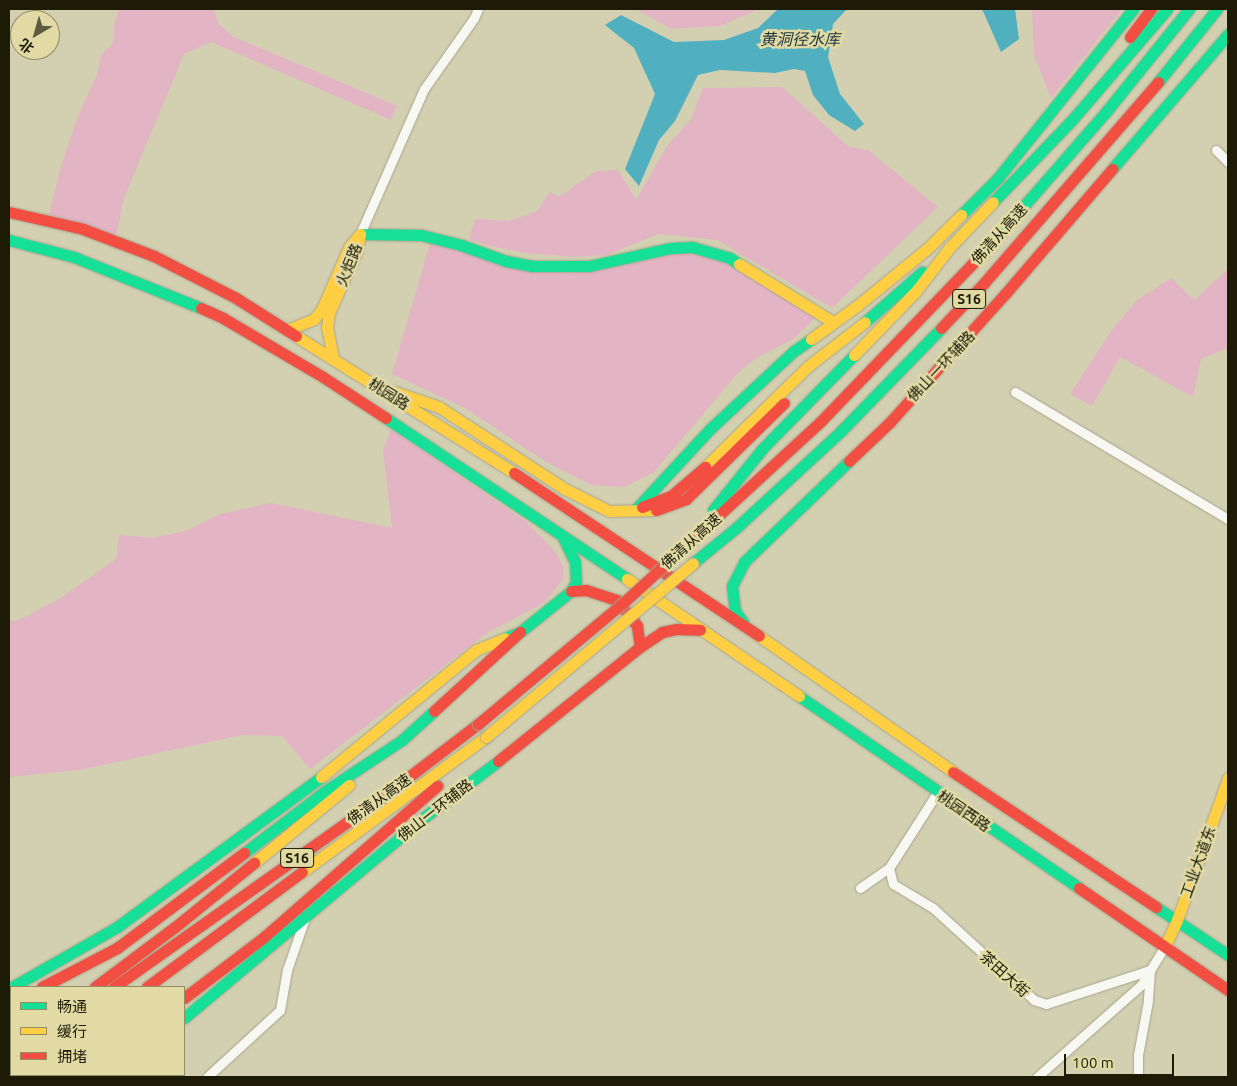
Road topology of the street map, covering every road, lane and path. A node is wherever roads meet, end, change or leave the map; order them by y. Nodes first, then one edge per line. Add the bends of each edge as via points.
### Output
1 (478, 9) edge
2 (1133, 9) edge
3 (1151, 9) edge
4 (1167, 9) edge
5 (1189, 9) edge
6 (1217, 9) edge
7 (1228, 34) edge
8 (1044, 149) junction
9 (1216, 150) dead end
10 (1228, 162) edge
11 (9, 212) edge
12 (360, 234) junction
13 (9, 240) edge
14 (950, 247) junction
15 (834, 322) junction
16 (859, 327) junction
17 (287, 330) junction
18 (333, 359) junction
19 (374, 385) junction
20 (1015, 392) dead end
21 (636, 510) junction
22 (1228, 519) edge
23 (562, 535) junction
24 (682, 549) junction
25 (571, 591) junction
26 (746, 626) junction
27 (700, 630) junction
28 (520, 632) junction
29 (640, 647) junction
30 (402, 740) junction
31 (474, 747) junction
32 (1228, 778) edge
33 (937, 793) junction
34 (889, 868) junction
35 (860, 888) dead end
36 (305, 918) junction
37 (1177, 920) junction
38 (1165, 946) junction
39 (1228, 955) edge
40 (1150, 970) junction
41 (14, 986) edge
42 (44, 986) edge
43 (96, 986) edge
44 (115, 986) edge
45 (148, 986) edge
46 (1228, 990) edge
47 (185, 997) edge
48 (185, 1017) edge
49 (207, 1077) edge
50 (1037, 1077) edge
51 (1138, 1077) edge

1 - 12 street via 424,89
2 - 15 main road via 997,179 928,248
3 - 8 main road
4 - 8 main road
5 - 24 main road, 佛清从高速 / S16 via 1105,113 969,268 821,421
6 - 31 main road, 佛清从高速 / S16, bridge via 1130,117 984,283 841,431 736,528
7 - 26 main road, 佛山一环辅路 via 1005,294 890,422 744,562 732,586 732,597 735,611
8 - 14 main road
9 - 10 street
11 - 17 main road, 桃园路 via 83,229 154,256 236,298
12 - 15 main road via 421,235 532,266 589,266 671,248 692,247 730,258
12 - 17 main road, 火炬路 via 349,247 318,314 314,319
12 - 18 main road, 火炬路 via 357,250 328,313 327,327
13 - 23 main road, 桃园路 via 74,257 223,318 324,377
14 - 16 main road
14 - 24 main road via 916,291 762,449
15 - 21 main road via 794,351 711,428
16 - 21 main road via 807,367 671,496
16 - 21 main road via 686,499 662,510
17 - 18 main road, 桃园路
18 - 19 main road, 桃园路
19 - 21 main road via 439,407 565,489 609,511
19 - 26 main road, 桃园路 via 526,480
20 - 22 street
23 - 25 main road via 576,570 576,582
23 - 27 main road, 桃园路
24 - 44 main road, 佛清从高速 / S16, bridge via 478,724 378,800
25 - 28 main road
25 - 29 main road via 586,590 617,600 636,626
26 - 37 main road, 桃园西路 via 984,794
27 - 29 main road, 佛山一环辅路 via 662,632
27 - 33 main road, 桃园西路
28 - 30 main road
28 - 41 main road via 476,650 300,794 117,927
29 - 36 main road, 佛山一环辅路 via 418,822
30 - 42 main road via 324,791 117,948
30 - 43 main road via 310,818
31 - 45 main road, 佛清从高速 / S16
31 - 47 main road via 434,789 264,937
32 - 37 main road, 工业大道东
33 - 34 street
33 - 38 main road, 桃园西路
34 - 35 street
34 - 40 street, 茶田大街 via 893,884 934,908 1034,1000 1046,1004
36 - 48 main road, 佛山一环辅路
36 - 49 street via 287,970 280,1010
37 - 38 main road, 工业大道东
37 - 39 main road, 桃园西路
38 - 40 street
38 - 46 main road, 桃园西路
40 - 50 street via 1141,985
40 - 51 street

